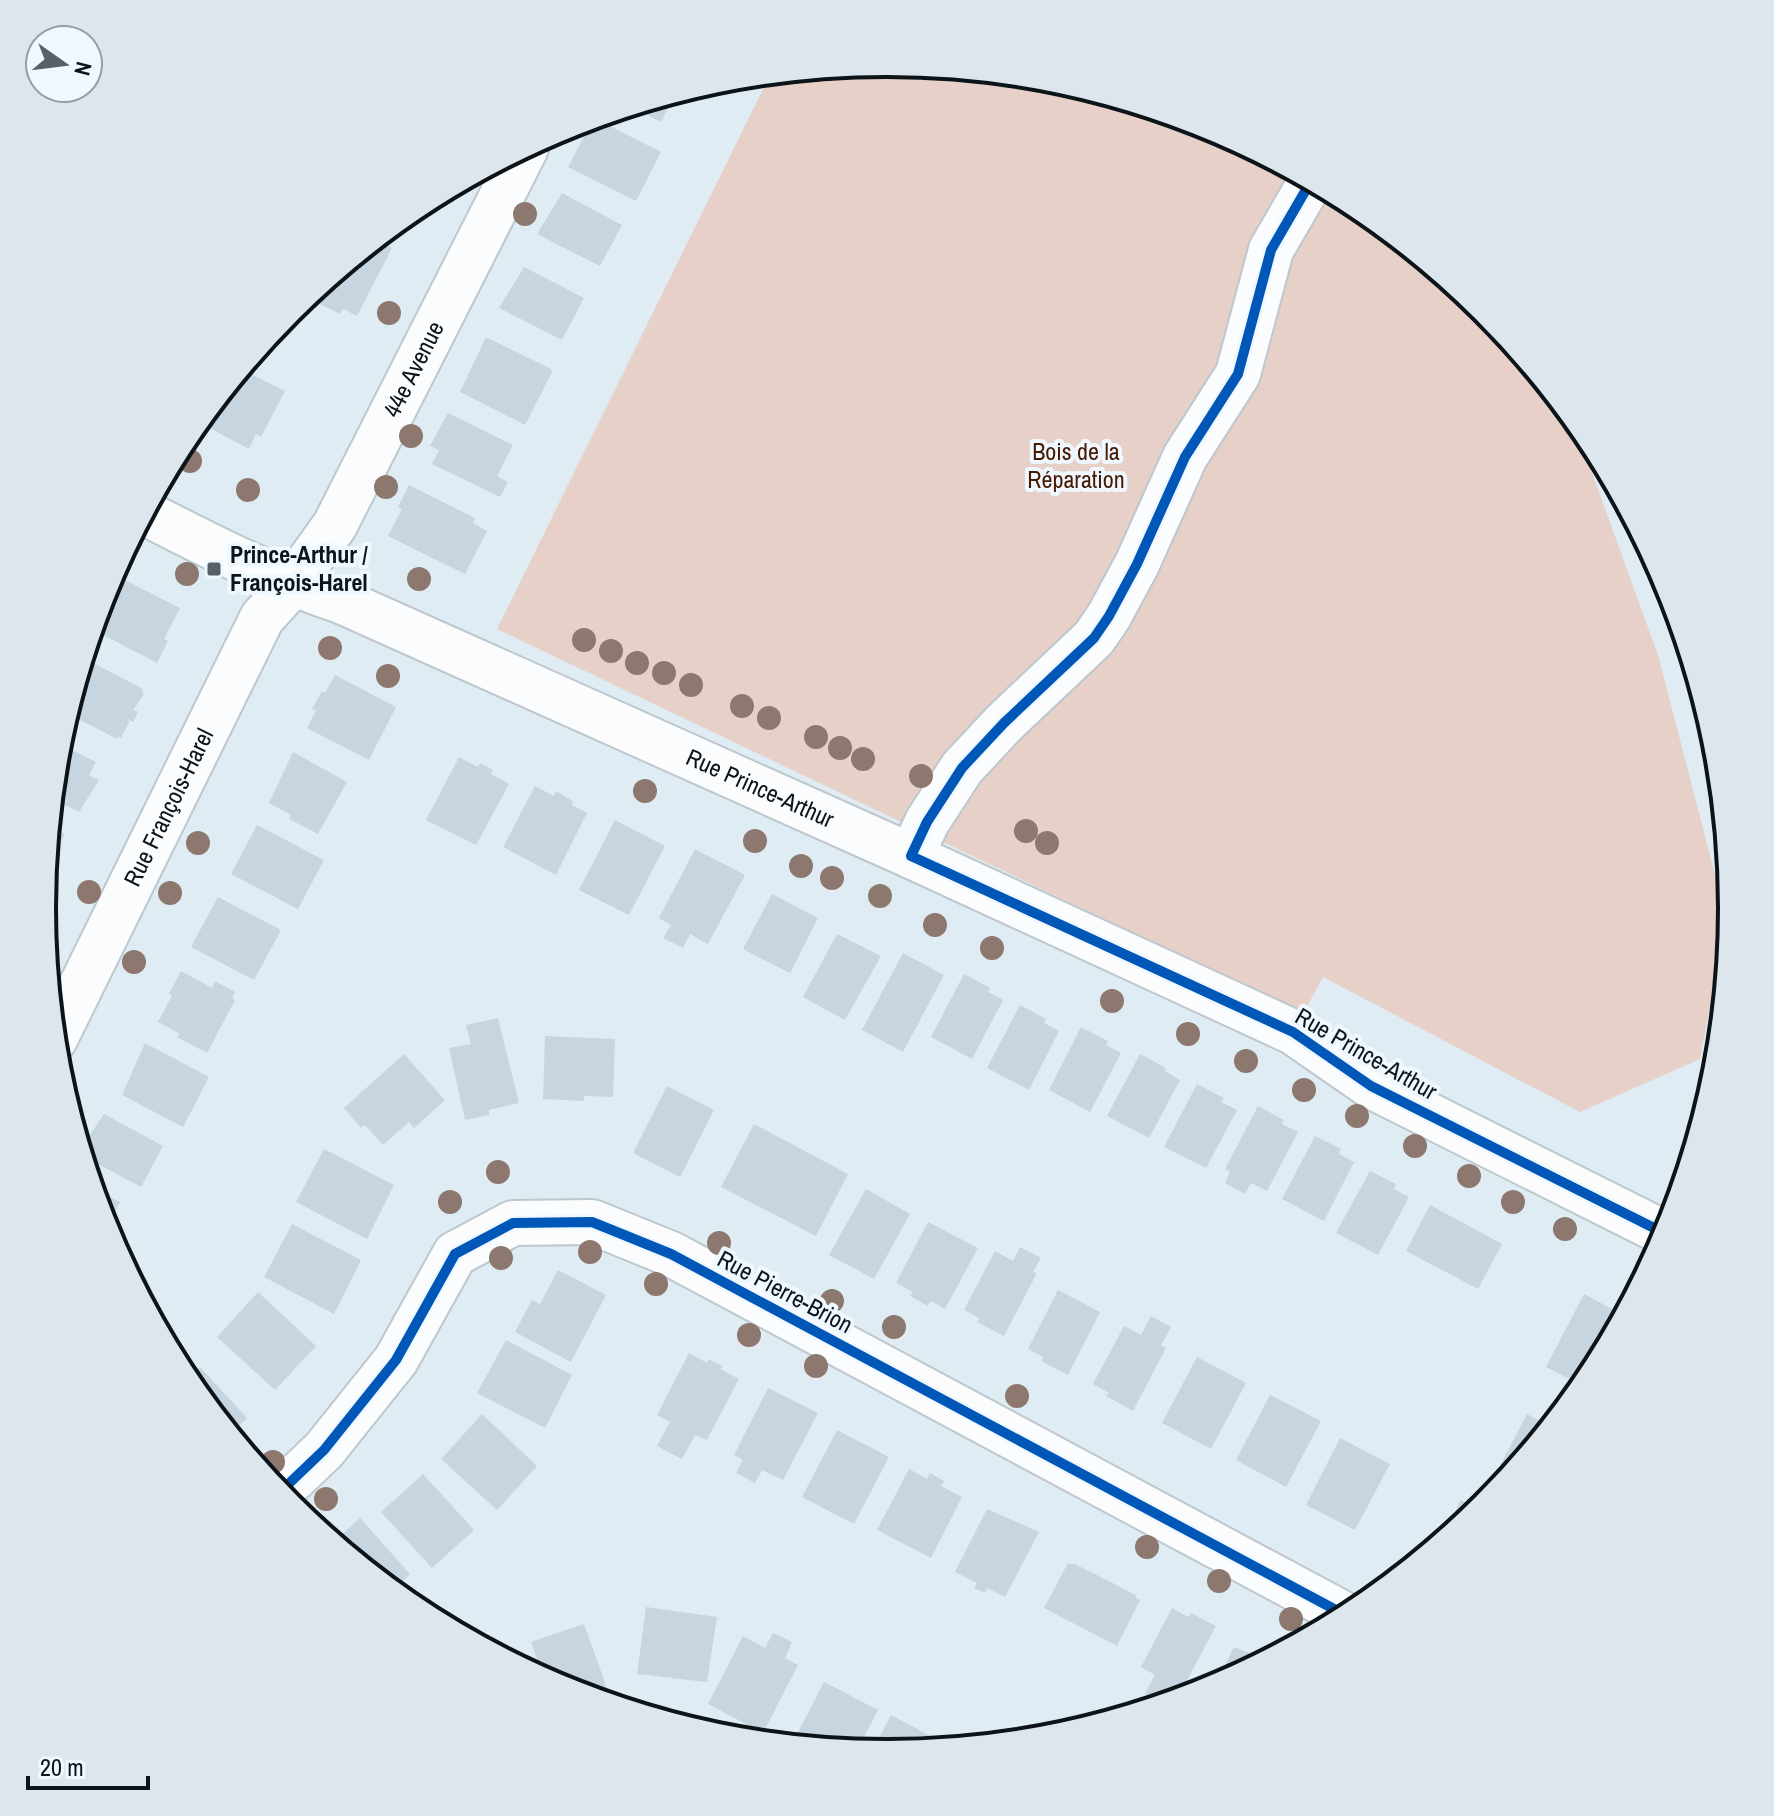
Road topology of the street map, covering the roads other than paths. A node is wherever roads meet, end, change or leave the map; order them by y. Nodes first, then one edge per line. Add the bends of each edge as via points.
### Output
1 (518, 163) edge
2 (1306, 190) edge
3 (154, 517) edge
4 (292, 585) junction
5 (911, 856) junction
6 (64, 1021) edge
7 (1654, 1228) edge
8 (288, 1484) edge
9 (1333, 1609) edge

1 - 4 street, 44e Avenue via 335,525
2 - 5 street via 1271,250 1238,374 1185,457 1109,616 1094,638 962,768
3 - 4 street, Rue Prince-Arthur
4 - 5 street, Rue Prince-Arthur via 341,601
4 - 6 street, Rue François-Harel via 262,618
5 - 7 street, Rue Prince-Arthur via 1293,1032 1371,1086
8 - 9 street, Rue Pierre-Brion via 324,1450 396,1360 455,1254 513,1223 592,1222 671,1254

